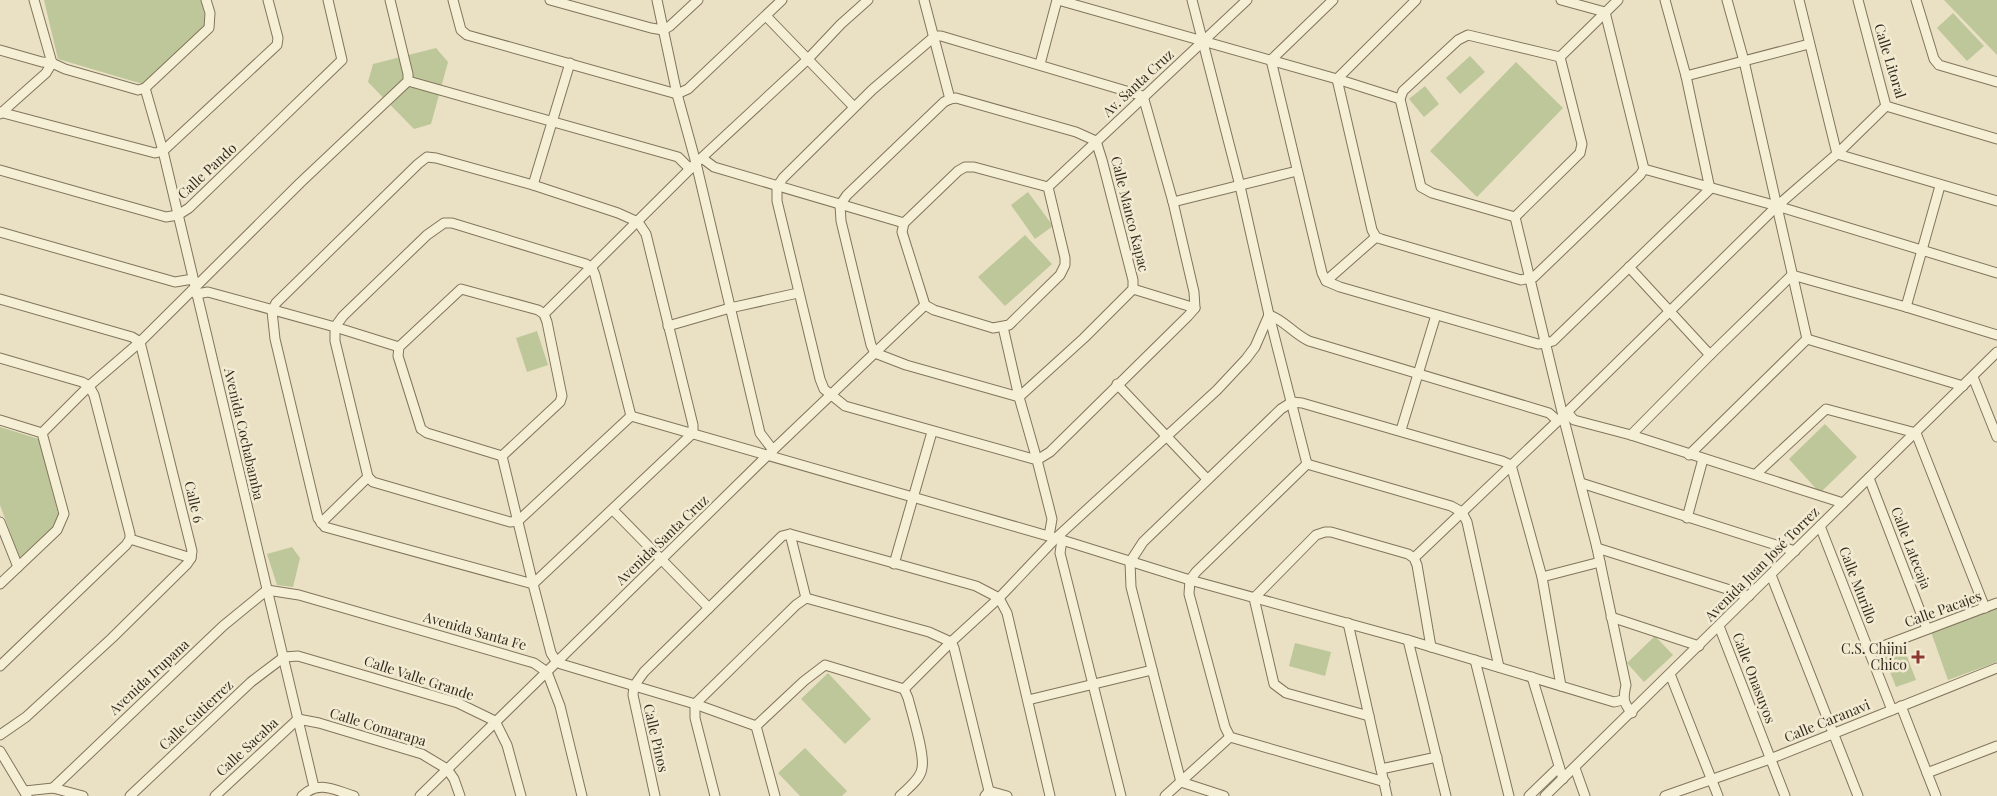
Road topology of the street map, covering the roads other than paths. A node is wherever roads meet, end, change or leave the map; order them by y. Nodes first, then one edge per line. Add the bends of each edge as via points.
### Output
1 (34, 0) edge
2 (206, 0) edge
3 (268, 0) edge
4 (328, 0) edge
5 (390, 0) edge
6 (453, 0) edge
7 (550, 0) edge
8 (656, 0) edge
9 (698, 0) edge
10 (782, 0) edge
11 (868, 0) edge
12 (924, 0) edge
13 (1057, 0) edge
14 (1192, 0) edge
15 (1247, 0) edge
16 (1334, 0) edge
17 (1416, 0) edge
18 (1561, 0) edge
19 (1618, 0) edge
20 (1665, 0) edge
21 (1727, 0) edge
22 (1799, 0) edge
23 (1858, 0) edge
24 (1916, 0) edge
25 (1605, 12) junction
26 (766, 16) junction
27 (663, 30) junction
28 (935, 36) junction
29 (1203, 42) junction
30 (1809, 44) junction
31 (0, 50) edge
32 (1560, 57) junction
33 (807, 60) junction
34 (1271, 60) junction
35 (1744, 61) junction
36 (52, 63) junction
37 (570, 63) junction
38 (1040, 64) junction
39 (1686, 76) junction
40 (1336, 79) junction
41 (408, 80) junction
42 (1997, 82) edge
43 (145, 88) junction
44 (677, 94) junction
45 (1143, 96) junction
46 (1400, 98) junction
47 (950, 99) junction
48 (1886, 106) junction
49 (854, 107) junction
50 (1, 113) edge
51 (551, 121) junction
52 (1997, 139) edge
53 (1096, 141) junction
54 (163, 151) junction
55 (1837, 154) junction
56 (696, 163) junction
57 (1644, 169) junction
58 (0, 170) edge
59 (1297, 171) junction
60 (533, 185) junction
61 (1240, 186) junction
62 (1940, 186) junction
63 (777, 187) junction
64 (1048, 187) junction
65 (1710, 189) junction
66 (1997, 201) edge
67 (1173, 202) junction
68 (840, 205) junction
69 (1777, 206) junction
70 (178, 215) junction
71 (1515, 217) junction
72 (638, 222) junction
73 (904, 223) junction
74 (0, 232) edge
75 (1376, 237) junction
76 (1922, 250) junction
77 (1629, 267) junction
78 (592, 268) junction
79 (1997, 273) edge
80 (1792, 275) junction
81 (193, 279) junction
82 (1529, 279) junction
83 (1326, 281) junction
84 (1133, 289) junction
85 (196, 292) junction
86 (798, 293) junction
87 (0, 299) edge
88 (925, 305) junction
89 (1906, 307) junction
90 (730, 308) junction
91 (1195, 308) junction
92 (272, 311) junction
93 (1669, 311) junction
94 (544, 314) junction
95 (1269, 315) junction
96 (1436, 315) junction
97 (668, 326) junction
98 (335, 327) junction
99 (1003, 327) junction
100 (1997, 335) edge
101 (1807, 339) junction
102 (140, 342) junction
103 (1546, 344) junction
104 (399, 347) junction
105 (1997, 352) edge
106 (875, 353) junction
107 (1710, 355) junction
108 (0, 358) edge
109 (1418, 372) junction
110 (1973, 376) junction
111 (1118, 384) junction
112 (89, 386) junction
113 (1963, 386) junction
114 (830, 395) junction
115 (1019, 397) junction
116 (1292, 402) junction
117 (631, 416) junction
118 (1563, 416) junction
119 (0, 420) edge
120 (1401, 430) junction
121 (932, 432) junction
122 (42, 433) junction
123 (693, 433) junction
124 (1916, 433) junction
125 (1631, 435) junction
126 (1166, 436) junction
127 (1997, 437) edge
128 (770, 453) junction
129 (1689, 455) junction
130 (502, 456) junction
131 (1703, 459) junction
132 (1037, 460) junction
133 (1307, 464) junction
134 (1511, 465) junction
135 (1756, 474) junction
136 (368, 477) junction
137 (1869, 478) junction
138 (1207, 480) junction
139 (1581, 483) junction
140 (912, 497) junction
141 (1843, 503) junction
142 (613, 510) junction
143 (1462, 512) junction
144 (1687, 518) junction
145 (518, 521) junction
146 (0, 522) edge
147 (321, 522) junction
148 (1820, 526) junction
149 (790, 534) junction
150 (1056, 538) junction
151 (130, 539) junction
152 (1597, 548) junction
153 (1795, 551) junction
154 (191, 558) junction
155 (1414, 558) junction
156 (663, 560) junction
157 (1130, 562) junction
158 (1600, 562) junction
159 (894, 564) junction
160 (18, 567) junction
161 (1771, 575) junction
162 (1542, 577) junction
163 (1190, 580) junction
164 (0, 584) edge
165 (532, 584) junction
166 (267, 590) junction
167 (1749, 596) junction
168 (806, 598) junction
169 (999, 598) junction
170 (1254, 598) junction
171 (1997, 603) edge
172 (708, 608) junction
173 (1985, 608) junction
174 (1611, 617) junction
175 (1348, 623) junction
176 (1719, 626) junction
177 (1927, 628) junction
178 (1408, 640) junction
179 (951, 642) junction
180 (1699, 646) junction
181 (1431, 647) junction
182 (1870, 651) junction
183 (284, 657) junction
184 (1476, 660) junction
185 (556, 662) junction
186 (0, 666) edge
187 (1499, 667) junction
188 (1997, 668) edge
189 (1152, 670) junction
190 (546, 672) junction
191 (1670, 674) junction
192 (1532, 677) junction
193 (1093, 684) junction
194 (634, 686) junction
195 (1561, 686) junction
196 (904, 689) junction
197 (1028, 700) junction
198 (1623, 700) junction
199 (695, 704) junction
200 (1901, 706) junction
201 (1892, 710) junction
202 (1632, 713) junction
203 (1369, 716) junction
204 (298, 719) junction
205 (495, 721) junction
206 (756, 726) junction
207 (1832, 734) junction
208 (0, 735) edge
209 (1230, 736) junction
210 (1997, 746) edge
211 (0, 751) edge
212 (1437, 757) junction
213 (1770, 759) junction
214 (1559, 767) junction
215 (1575, 768) junction
216 (446, 769) junction
217 (1382, 769) junction
218 (1927, 773) junction
219 (1563, 779) junction
220 (1711, 780) junction
221 (1181, 782) junction
222 (1385, 782) junction
223 (314, 787) junction
224 (54, 788) junction
225 (26, 793) edge
226 (987, 793) edge
227 (655, 795) edge
228 (83, 796) edge
229 (130, 796) edge
230 (215, 796) edge
231 (302, 796) edge
232 (354, 796) edge
233 (420, 796) edge
234 (460, 796) edge
235 (521, 796) edge
236 (582, 796) edge
237 (645, 796) edge
238 (715, 796) edge
239 (776, 796) edge
240 (900, 796) edge
241 (1007, 796) edge
242 (1050, 796) edge
243 (1121, 796) edge
244 (1165, 796) edge
245 (1224, 796) edge
246 (1387, 796) edge
247 (1446, 796) edge
248 (1508, 796) edge
249 (1529, 796) edge
250 (1545, 796) edge
251 (1586, 796) edge
252 (1665, 796) edge
253 (1718, 796) edge
254 (1785, 796) edge
255 (1858, 796) edge
256 (1936, 796) edge

1 - 36 street
2 - 43 street via 210,13 209,28
3 - 54 street via 277,45
4 - 70 street, Calle Pando via 342,60
5 - 41 street
6 - 37 street via 461,30 467,35
7 - 27 street
8 - 27 street
9 - 27 street
10 - 26 street
11 - 33 street via 840,24
12 - 28 street
13 - 29 street
13 - 38 street
14 - 29 street
15 - 29 street, Av. Santa Cruz
16 - 34 street
17 - 40 street
18 - 25 street
19 - 25 street
20 - 39 street
21 - 35 street
22 - 30 street
23 - 48 street, Calle Litoral
24 - 42 street via 1934,59 1939,65
25 - 32 street
25 - 57 street
26 - 33 street
26 - 44 street via 688,89
27 - 44 street
28 - 38 street
28 - 47 street
28 - 49 street
29 - 34 street
29 - 45 street, Av. Santa Cruz
29 - 61 street
30 - 35 street
30 - 55 street
31 - 36 street
32 - 46 street via 1468,35 1458,40 1403,91
32 - 71 street via 1582,144 1580,153
33 - 49 street
33 - 56 street
34 - 40 street
34 - 59 street
35 - 39 street
35 - 69 street
36 - 43 street via 138,90
36 - 50 street via 46,73
37 - 44 street
37 - 51 street
38 - 45 street
39 - 65 street
40 - 46 street
40 - 75 street
41 - 51 street
41 - 85 street via 300,183
43 - 54 street, Avenida Cochabamba
44 - 56 street
45 - 53 street, Av. Santa Cruz
45 - 67 street
46 - 71 street via 1421,187
47 - 53 street via 1076,132
47 - 68 street
48 - 52 street, Calle Litoral
48 - 55 street
49 - 63 street
50 - 54 street via 155,153
51 - 56 street
51 - 60 street
53 - 64 street, Av. Santa Cruz
53 - 84 street, Calle Manco Kapac
54 - 70 street, Avenida Cochabamba
55 - 62 street
55 - 69 street
56 - 63 street
56 - 72 street
56 - 90 street
57 - 65 street
57 - 82 street
58 - 70 street, Calle Pando via 166,217
59 - 61 street
59 - 83 street
60 - 72 street
60 - 92 street via 427,157 276,303
61 - 67 street
61 - 95 street
62 - 66 street
62 - 76 street
63 - 68 street
63 - 86 street via 777,202
64 - 73 street via 965,167
64 - 99 street via 1065,265 1054,281 1009,325
65 - 69 street
65 - 77 street
67 - 91 street
68 - 73 street
68 - 106 street
69 - 76 street
69 - 80 street
69 - 93 street
70 - 81 street, Avenida Cochabamba
71 - 82 street
72 - 78 street
72 - 97 street via 646,234
73 - 88 street via 902,232
74 - 81 street via 176,282
75 - 82 street via 1521,280
75 - 83 street
76 - 79 street
76 - 89 street
77 - 93 street
77 - 103 street
78 - 94 street
78 - 98 street via 444,222
78 - 117 street
80 - 89 street
80 - 101 street
80 - 107 street
81 - 85 street, Avenida Cochabamba
82 - 103 street
83 - 96 street
84 - 91 street
84 - 115 street, Calle Manco Kapac
85 - 92 street via 208,292
85 - 102 street
85 - 166 street, Avenida Cochabamba
86 - 90 street
86 - 114 street via 820,379
87 - 102 street
88 - 99 street via 993,328
88 - 106 street, Avenida Santa Cruz
89 - 100 street
90 - 97 street
90 - 128 street via 760,433
91 - 111 street
92 - 98 street
92 - 147 street via 275,339
93 - 107 street
93 - 118 street
94 - 104 street via 461,289
94 - 130 street via 562,396 560,402
95 - 109 street via 1309,341
95 - 116 street
95 - 126 street via 1246,360
96 - 103 street
96 - 109 street
97 - 123 street
98 - 104 street
98 - 136 street via 335,341
99 - 115 street
101 - 113 street
101 - 129 street
102 - 112 street
102 - 154 street, Calle 6 via 190,542
103 - 118 street
104 - 130 street via 398,356 420,429
105 - 110 street, Avenida Juan José Torrez
106 - 114 street, Avenida Santa Cruz
106 - 115 street
107 - 125 street
108 - 112 street
109 - 118 street
109 - 120 street
110 - 113 street, Avenida Juan José Torrez
110 - 127 street
111 - 126 street
111 - 132 street via 1050,452
112 - 122 street
112 - 151 street via 94,395
113 - 124 street, Avenida Juan José Torrez
114 - 121 street via 845,406
114 - 128 street, Avenida Santa Cruz
115 - 132 street
116 - 120 street
116 - 133 street
116 - 138 street
117 - 123 street
117 - 145 street
118 - 125 street
118 - 134 street
118 - 139 street
119 - 122 street
120 - 134 street
121 - 132 street
121 - 140 street
122 - 160 street via 64,514 57,530
123 - 128 street
123 - 142 street
124 - 135 street via 1826,409
124 - 137 street, Avenida Juan José Torrez
124 - 173 street
125 - 129 street
126 - 138 street
126 - 150 street
128 - 140 street
128 - 156 street, Avenida Santa Cruz
129 - 131 street
130 - 145 street
131 - 135 street
131 - 144 street
132 - 150 street
133 - 143 street
133 - 163 street
134 - 143 street
134 - 162 street
135 - 141 street
136 - 145 street via 373,482 510,522
136 - 147 street
137 - 141 street, Avenida Juan José Torrez
137 - 177 street, Calle Latecaja
138 - 157 street via 1143,542
139 - 144 street
139 - 152 street
140 - 150 street
140 - 159 street
141 - 148 street, Avenida Juan José Torrez
142 - 156 street
142 - 165 street
143 - 155 street
143 - 187 street via 1467,522
144 - 153 street
145 - 165 street
146 - 160 street
147 - 165 street via 325,527
148 - 153 street, Avenida Juan José Torrez
148 - 182 street, Calle Murillo
149 - 159 street
149 - 168 street
149 - 172 street via 782,536
150 - 157 street
150 - 169 street
150 - 193 street
151 - 154 street
151 - 186 street
152 - 158 street
152 - 167 street
153 - 161 street, Avenida Juan José Torrez
154 - 208 street via 112,638 26,717
155 - 170 street via 1325,532 1316,535
155 - 181 street
156 - 172 street
156 - 185 street, Avenida Santa Cruz
157 - 163 street
157 - 189 street via 1131,586
158 - 162 street
158 - 174 street
159 - 169 street via 976,586
160 - 164 street
161 - 167 street, Avenida Juan José Torrez
161 - 207 street
162 - 195 street
163 - 170 street
163 - 209 street via 1189,594
165 - 185 street via 550,652
166 - 183 street, Avenida Cochabamba
166 - 190 street, Avenida Santa Fe via 299,595 534,662
166 - 224 street, Avenida Irupana via 223,626
167 - 176 street, Avenida Juan José Torrez
168 - 179 street via 929,632
168 - 199 street
169 - 179 street
169 - 197 street via 1007,613
170 - 175 street
170 - 203 street via 1274,684 1286,693
171 - 173 street, Calle Pacajes
172 - 194 street
173 - 177 street, Calle Pacajes
174 - 180 street
174 - 198 street via 1626,685
175 - 178 street
175 - 203 street
176 - 180 street, Avenida Juan José Torrez
176 - 213 street, Calle Onasuyos
177 - 182 street, Calle Pacajes
178 - 181 street
178 - 212 street
179 - 196 street
179 - 226 street
180 - 191 street, Avenida Juan José Torrez
181 - 184 street
182 - 201 street, Calle Murillo
183 - 204 street, Avenida Cochabamba
183 - 205 street, Calle Valle Grande via 314,660 458,703
183 - 229 street, Calle Gutierrez via 250,682
184 - 187 street
184 - 248 street
185 - 190 street, Avenida Santa Cruz
185 - 194 street
187 - 192 street
188 - 200 street, Calle Caranavi
189 - 193 street
189 - 221 street
190 - 205 street, Avenida Santa Cruz
190 - 236 street via 560,706
191 - 202 street, Avenida Juan José Torrez
191 - 220 street
192 - 195 street
192 - 214 street
193 - 197 street
193 - 243 street
194 - 199 street
194 - 227 street, Calle Pinos via 634,707
195 - 198 street via 1614,702
196 - 206 street via 826,665
196 - 240 street via 922,758 922,770
197 - 242 street
198 - 202 street
199 - 206 street
199 - 238 street via 695,718
200 - 201 street, Calle Caranavi
200 - 218 street
201 - 207 street, Calle Caranavi
202 - 215 street, Avenida Juan José Torrez
203 - 217 street
204 - 216 street, Calle Comarapa via 422,754
204 - 223 street, Avenida Cochabamba
204 - 230 street, Calle Sacaba
205 - 216 street, Avenida Santa Cruz
205 - 235 street via 507,745
206 - 239 street
207 - 213 street, Calle Caranavi
207 - 255 street
209 - 221 street
209 - 222 street
210 - 218 street
211 - 225 street
212 - 217 street
212 - 247 street
213 - 220 street, Calle Caranavi
213 - 254 street, Calle Onasuyos
214 - 219 street
214 - 249 street
215 - 219 street, Avenida Juan José Torrez
215 - 251 street
216 - 233 street, Avenida Santa Cruz
216 - 234 street, Calle Comarapa
217 - 222 street
218 - 256 street
219 - 250 street, Avenida Juan José Torrez
220 - 252 street, Calle Caranavi
220 - 253 street
221 - 244 street
221 - 245 street
222 - 246 street
223 - 231 street
223 - 232 street via 324,786
224 - 225 street
224 - 228 street
226 - 241 street
227 - 237 street

